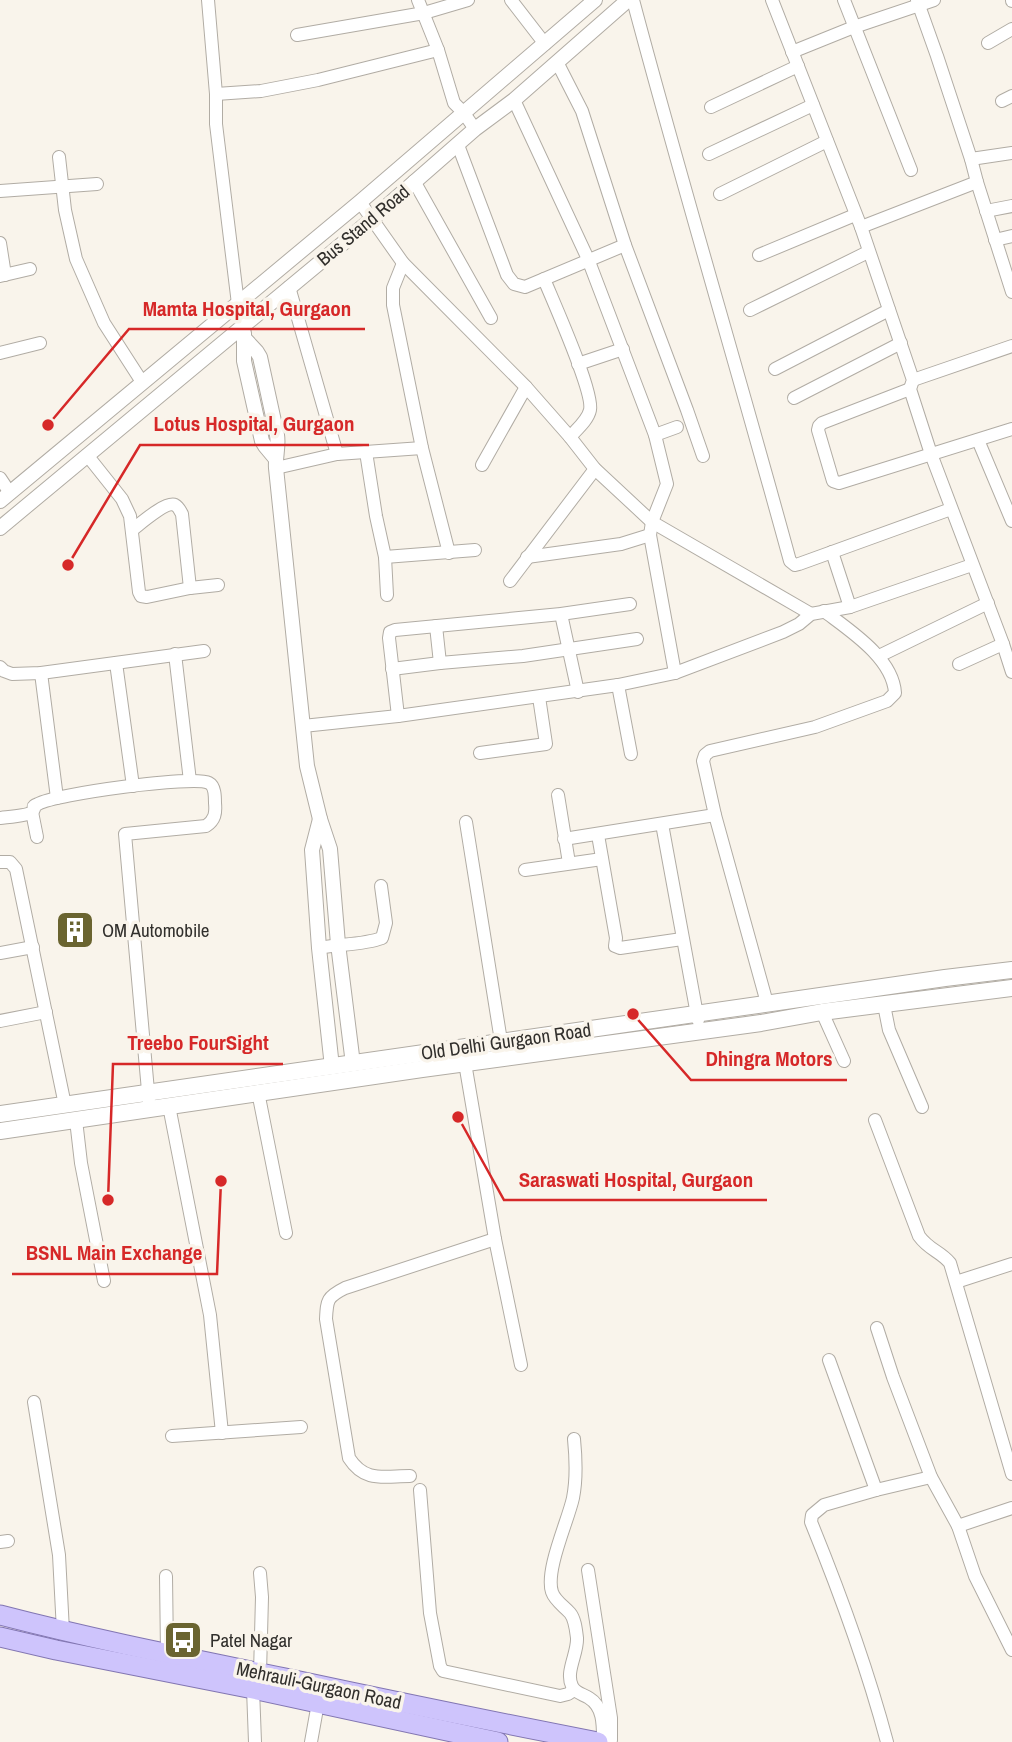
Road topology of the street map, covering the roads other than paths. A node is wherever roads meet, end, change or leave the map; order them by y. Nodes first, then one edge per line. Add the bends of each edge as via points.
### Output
1 (208, 0) edge
2 (418, 0) edge
3 (468, 0) edge
4 (511, 0) edge
5 (772, 0) edge
6 (844, 0) edge
7 (934, 0) edge
8 (591, 1) edge
9 (624, 1) edge
10 (918, 2) edge
11 (424, 13) junction
12 (854, 27) junction
13 (1012, 29) edge
14 (297, 35) dead end
15 (988, 43) dead end
16 (545, 44) junction
17 (438, 50) junction
18 (792, 52) junction
19 (557, 61) junction
20 (798, 66) junction
21 (216, 94) junction
22 (513, 100) junction
23 (813, 105) junction
24 (711, 107) dead end
25 (463, 112) junction
26 (475, 130) junction
27 (827, 141) junction
28 (458, 145) junction
29 (1012, 153) edge
30 (709, 154) dead end
31 (59, 157) dead end
32 (971, 159) junction
33 (911, 170) dead end
34 (414, 181) junction
35 (977, 182) junction
36 (97, 184) dead end
37 (62, 187) junction
38 (0, 191) edge
39 (720, 194) dead end
40 (360, 202) junction
41 (1012, 206) edge
42 (986, 211) junction
43 (855, 215) junction
44 (371, 220) junction
45 (860, 227) junction
46 (1012, 236) edge
47 (995, 240) junction
48 (0, 243) edge
49 (625, 245) junction
50 (868, 252) junction
51 (760, 255) dead end
52 (588, 259) junction
53 (403, 263) junction
54 (30, 269) dead end
55 (2, 276) edge
56 (544, 279) junction
57 (289, 287) junction
58 (1012, 292) edge
59 (238, 304) junction
60 (750, 310) dead end
61 (890, 310) junction
62 (491, 318) dead end
63 (244, 332) junction
64 (40, 343) dead end
65 (901, 343) junction
66 (1012, 346) edge
67 (623, 349) junction
68 (0, 353) edge
69 (578, 364) junction
70 (775, 369) dead end
71 (142, 382) junction
72 (912, 385) junction
73 (527, 387) junction
74 (794, 398) dead end
75 (677, 427) dead end
76 (1012, 429) edge
77 (655, 435) junction
78 (570, 437) junction
79 (978, 440) junction
80 (422, 448) junction
81 (366, 452) junction
82 (337, 454) junction
83 (931, 454) junction
84 (86, 455) junction
85 (702, 456) dead end
86 (276, 463) junction
87 (482, 465) dead end
88 (595, 469) junction
89 (0, 478) edge
90 (5, 497) edge
91 (951, 509) junction
92 (1012, 521) edge
93 (0, 528) edge
94 (651, 528) junction
95 (132, 530) junction
96 (475, 550) dead end
97 (832, 551) junction
98 (449, 553) junction
99 (384, 557) junction
100 (527, 557) junction
101 (972, 565) junction
102 (510, 581) dead end
103 (218, 585) dead end
104 (190, 588) junction
105 (387, 595) dead end
106 (988, 603) junction
107 (630, 604) dead end
108 (850, 607) junction
109 (818, 612) junction
110 (561, 614) junction
111 (436, 626) junction
112 (637, 639) dead end
113 (1003, 644) junction
114 (568, 650) junction
115 (204, 651) dead end
116 (176, 654) junction
117 (879, 656) junction
118 (116, 663) junction
119 (440, 663) junction
120 (959, 664) dead end
121 (0, 667) edge
122 (392, 669) junction
123 (41, 673) junction
124 (675, 673) junction
125 (1012, 673) edge
126 (618, 685) junction
127 (578, 692) junction
128 (539, 697) junction
129 (398, 716) junction
130 (303, 726) junction
131 (480, 753) dead end
132 (631, 754) dead end
133 (190, 780) junction
134 (133, 786) junction
135 (558, 795) dead end
136 (57, 798) junction
137 (32, 812) junction
138 (715, 815) junction
139 (0, 818) edge
140 (320, 819) junction
141 (466, 822) dead end
142 (662, 824) junction
143 (598, 835) junction
144 (37, 837) dead end
145 (564, 839) junction
146 (602, 859) junction
147 (0, 862) edge
148 (569, 863) junction
149 (525, 870) dead end
150 (381, 886) dead end
151 (682, 939) junction
152 (338, 944) junction
153 (33, 947) junction
154 (319, 948) junction
155 (0, 953) edge
156 (1012, 970) edge
157 (1012, 988) edge
158 (767, 1003) junction
159 (884, 1005) junction
160 (46, 1012) junction
161 (822, 1012) junction
162 (696, 1014) junction
163 (0, 1021) edge
164 (700, 1031) junction
165 (500, 1041) junction
166 (844, 1061) dead end
167 (465, 1063) junction
168 (353, 1064) junction
169 (332, 1067) junction
170 (258, 1092) junction
171 (149, 1101) junction
172 (65, 1105) junction
173 (169, 1106) junction
174 (922, 1107) dead end
175 (0, 1114) edge
176 (76, 1120) junction
177 (875, 1120) dead end
178 (0, 1131) edge
179 (286, 1233) dead end
180 (495, 1239) junction
181 (1012, 1264) edge
182 (104, 1282) dead end
183 (956, 1282) junction
184 (877, 1328) dead end
185 (829, 1360) dead end
186 (521, 1365) dead end
187 (34, 1402) dead end
188 (302, 1427) dead end
189 (222, 1433) junction
190 (172, 1436) dead end
191 (574, 1439) dead end
192 (1012, 1474) edge
193 (411, 1476) dead end
194 (931, 1477) junction
195 (420, 1490) dead end
196 (876, 1490) junction
197 (1012, 1508) edge
198 (958, 1526) junction
199 (588, 1570) dead end
200 (260, 1573) dead end
201 (166, 1576) dead end
202 (0, 1615) edge
203 (63, 1631) junction
204 (0, 1637) edge
205 (1012, 1650) edge
206 (167, 1653) junction
207 (192, 1668) junction
208 (256, 1681) junction
209 (574, 1690) junction
210 (318, 1703) junction
211 (255, 1742) edge
212 (311, 1742) edge
213 (498, 1742) edge
214 (597, 1742) edge
215 (603, 1742) edge
216 (611, 1742) edge
217 (887, 1742) edge

1 - 21 street
2 - 11 street
3 - 11 street
4 - 16 street
5 - 18 street
6 - 12 street
7 - 10 street
8 - 16 street, Bus Stand Road
9 - 19 street, Bus Stand Road
9 - 97 street via 653,75 790,561 795,565
10 - 12 street
10 - 32 street
11 - 14 street
11 - 17 street
12 - 18 street
12 - 33 street
13 - 15 street
16 - 25 street, Bus Stand Road
17 - 21 street via 318,80
17 - 25 street via 454,103
18 - 20 street
19 - 22 street, Bus Stand Road
19 - 49 street via 582,111
20 - 23 street
20 - 24 street
21 - 59 street
22 - 26 street, Bus Stand Road
22 - 52 street
23 - 27 street
23 - 30 street
25 - 26 street
25 - 40 street, Bus Stand Road
26 - 28 street, Bus Stand Road
27 - 39 street
27 - 43 street
28 - 34 street, Bus Stand Road
28 - 56 street via 508,275 520,287
29 - 32 street
31 - 37 street
32 - 35 street
34 - 44 street, Bus Stand Road
34 - 62 street
35 - 42 street
35 - 45 street
36 - 37 street
37 - 38 street
37 - 71 street via 76,259 104,323
40 - 44 street
40 - 59 street, Bus Stand Road
41 - 42 street
42 - 47 street
43 - 45 street
43 - 51 street
44 - 53 street
44 - 57 street, Bus Stand Road
45 - 50 street
46 - 47 street
47 - 58 street
48 - 55 street
49 - 52 street
49 - 85 street
50 - 60 street
50 - 61 street
52 - 56 street
52 - 67 street
53 - 73 street
53 - 80 street via 393,288 393,305
54 - 55 street
56 - 69 street
57 - 63 street, Bus Stand Road
57 - 82 street
59 - 63 street
59 - 71 street, Bus Stand Road
61 - 65 street
61 - 70 street
63 - 84 street, Bus Stand Road
63 - 86 street via 260,357 277,435
64 - 68 street
65 - 72 street
65 - 74 street
66 - 72 street
67 - 69 street
67 - 77 street
69 - 78 street via 590,411
71 - 90 street, Bus Stand Road
72 - 83 street
72 - 83 street via 822,423 818,430 833,481 839,483
73 - 78 street
73 - 87 street
75 - 77 street
76 - 79 street
77 - 94 street via 667,484
78 - 88 street
79 - 83 street
79 - 92 street
80 - 81 street
80 - 98 street
81 - 82 street
81 - 99 street
82 - 86 street
83 - 91 street
84 - 93 street, Bus Stand Road
84 - 95 street via 122,499
86 - 130 street
88 - 94 street
88 - 100 street
89 - 90 street
91 - 97 street
91 - 101 street
94 - 100 street via 621,544
94 - 109 street
94 - 124 street
95 - 104 street via 141,596
95 - 104 street via 165,506 178,507
96 - 98 street
97 - 108 street
98 - 99 street
99 - 105 street
100 - 102 street
101 - 106 street
101 - 108 street
103 - 104 street
106 - 113 street
106 - 117 street
107 - 110 street
108 - 109 street
109 - 117 street
109 - 124 street via 783,632
110 - 111 street
110 - 114 street
111 - 119 street
111 - 122 street via 390,632
112 - 114 street
113 - 120 street
113 - 125 street
114 - 119 street
114 - 127 street
115 - 116 street
116 - 118 street
116 - 133 street
117 - 138 street via 894,684 895,693 887,701 815,727 705,755 705,779
118 - 123 street
118 - 134 street
119 - 122 street
121 - 123 street via 12,674
122 - 129 street
123 - 136 street
124 - 126 street
126 - 127 street
126 - 132 street
127 - 128 street
128 - 129 street
128 - 131 street via 546,744
129 - 130 street
130 - 140 street
133 - 134 street
133 - 171 street via 213,786 216,807 211,822 125,834
134 - 136 street
135 - 145 street
136 - 137 street via 38,804
137 - 139 street
137 - 144 street
138 - 142 street
138 - 158 street
140 - 152 street via 331,849
140 - 154 street via 312,850
141 - 165 street
142 - 143 street
142 - 151 street
143 - 145 street
143 - 146 street
145 - 148 street
146 - 148 street
146 - 151 street via 615,946
147 - 153 street via 10,862 16,869
148 - 149 street
150 - 152 street via 386,923 382,938
151 - 162 street
152 - 154 street
152 - 168 street
153 - 155 street
153 - 160 street
154 - 169 street
156 - 158 main road, Old Delhi Gurgaon Road
157 - 159 main road, Old Delhi Gurgaon Road
158 - 162 main road, Old Delhi Gurgaon Road
159 - 161 main road, Old Delhi Gurgaon Road
159 - 174 street
160 - 163 street
160 - 172 street
161 - 164 main road, Old Delhi Gurgaon Road
161 - 166 street
162 - 164 street
162 - 165 main road, Old Delhi Gurgaon Road
164 - 167 main road, Old Delhi Gurgaon Road
165 - 168 main road, Old Delhi Gurgaon Road
167 - 170 main road, Old Delhi Gurgaon Road
167 - 180 street
168 - 169 main road, Old Delhi Gurgaon Road
169 - 171 main road, Old Delhi Gurgaon Road
170 - 173 main road, Old Delhi Gurgaon Road
170 - 179 street
171 - 172 main road, Old Delhi Gurgaon Road
171 - 173 main road, Old Delhi Gurgaon Road
171 - 176 main road, Old Delhi Gurgaon Road
172 - 175 main road, Old Delhi Gurgaon Road
173 - 189 street via 210,1315
176 - 178 main road, Old Delhi Gurgaon Road
176 - 182 street
177 - 183 street via 919,1236 946,1258
180 - 186 street
180 - 193 street via 345,1288 327,1301 349,1458 357,1470 371,1477
181 - 183 street
183 - 192 street
184 - 194 street
185 - 196 street
187 - 203 street via 59,1555
188 - 189 street
189 - 190 street
191 - 209 street via 576,1484 552,1574 552,1592 574,1622 577,1641 570,1683
194 - 196 street
194 - 198 street
195 - 209 street via 430,1613 443,1671 559,1696
196 - 217 street via 824,1504 811,1522
197 - 198 street
198 - 205 street via 975,1576
199 - 216 street
200 - 208 street
201 - 206 street
202 - 203 main road, Mehrauli-Gurgaon Road
203 - 206 main road, Mehrauli-Gurgaon Road
204 - 207 main road, Mehrauli-Gurgaon Road
206 - 207 main road, Mehrauli-Gurgaon Road
207 - 208 main road, Mehrauli-Gurgaon Road
208 - 210 main road, Mehrauli-Gurgaon Road
208 - 211 street
208 - 214 main road, Mehrauli-Gurgaon Road
209 - 215 street via 600,1710
210 - 212 street
210 - 213 main road, Mehrauli-Gurgaon Road

